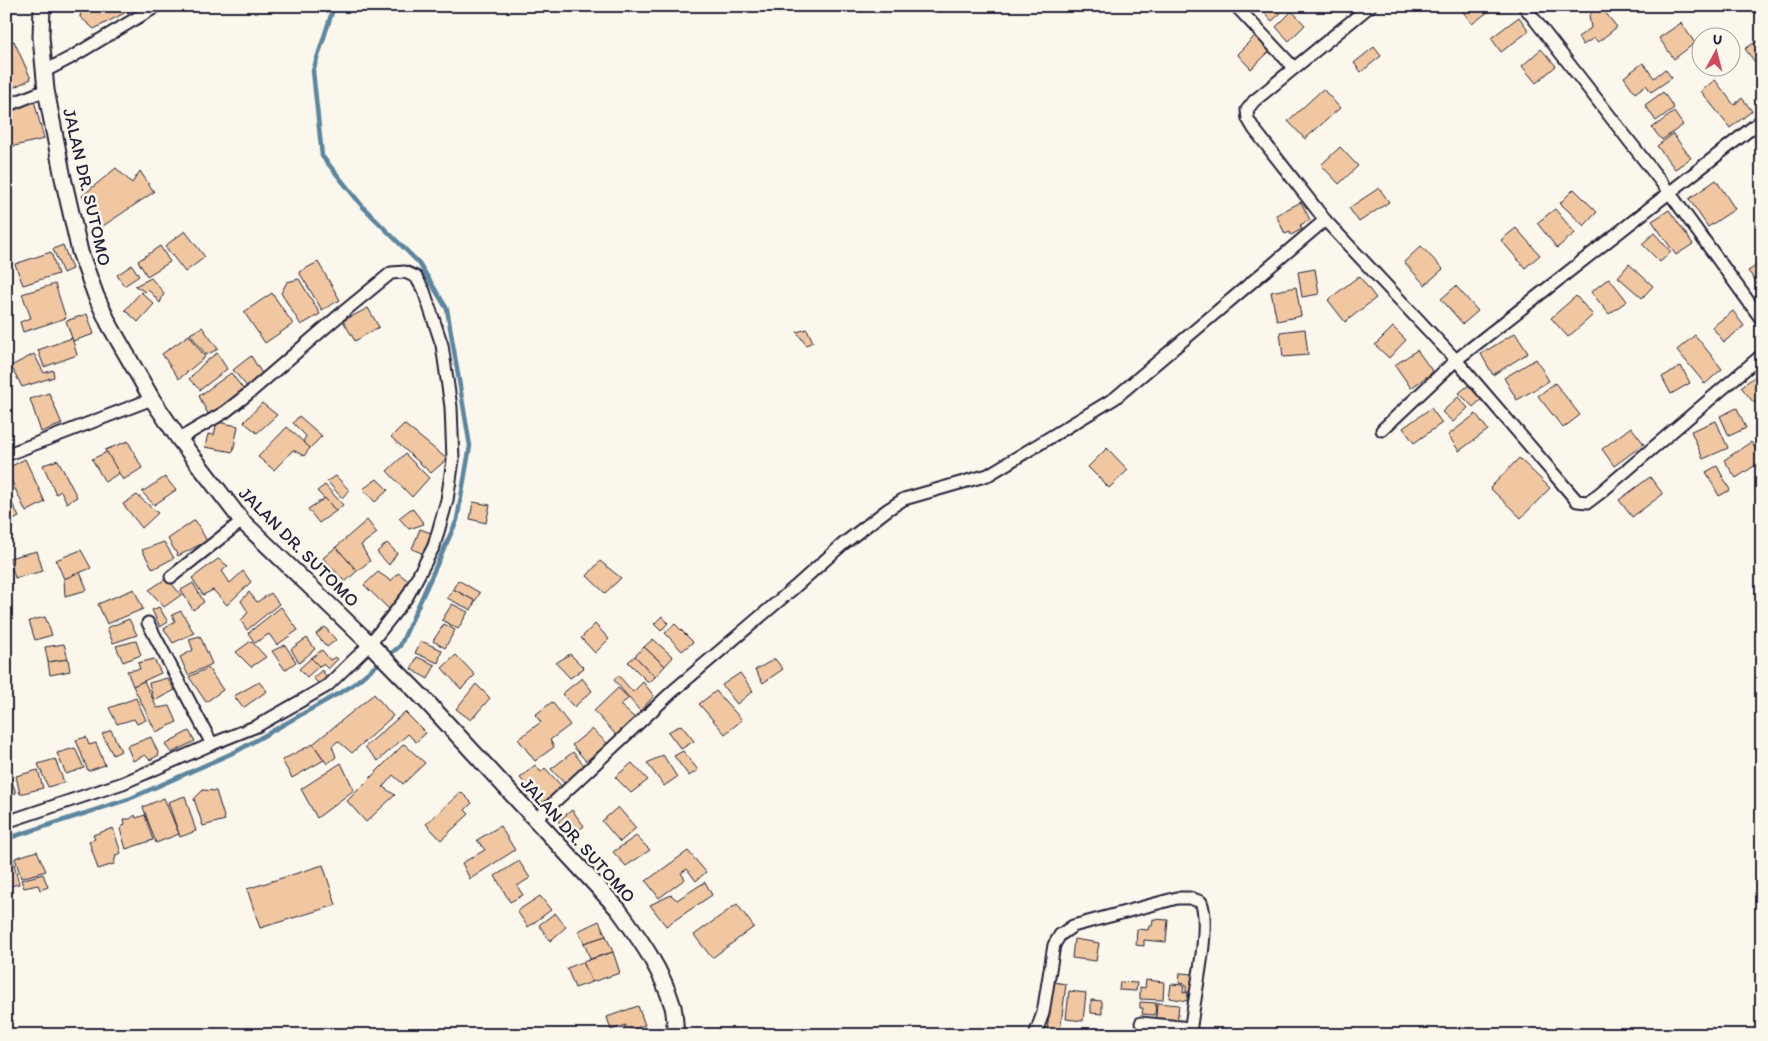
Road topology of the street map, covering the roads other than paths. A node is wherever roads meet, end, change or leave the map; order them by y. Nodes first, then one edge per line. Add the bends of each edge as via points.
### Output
1 (42, 6) edge
2 (157, 6) edge
3 (1236, 6) edge
4 (1370, 6) edge
5 (1524, 6) edge
6 (1294, 68) junction
7 (43, 72) junction
8 (46, 90) junction
9 (6, 106) edge
10 (1762, 120) edge
11 (1669, 192) junction
12 (1325, 220) junction
13 (1762, 320) edge
14 (1762, 355) edge
15 (1456, 360) junction
16 (152, 399) junction
17 (1382, 430) dead end
18 (178, 439) junction
19 (6, 455) edge
20 (242, 520) junction
21 (171, 576) dead end
22 (148, 623) dead end
23 (370, 644) junction
24 (212, 744) junction
25 (535, 820) junction
26 (6, 822) edge
27 (1141, 1023) dead end
28 (1190, 1032) edge
29 (676, 1035) edge
30 (1035, 1035) edge

1 - 7 street, JALAN DR. SUTOMO
2 - 7 street
3 - 6 street
4 - 6 street
5 - 11 street
6 - 12 street via 1254,101 1247,110 1248,118
7 - 8 street, JALAN DR. SUTOMO
8 - 9 street
8 - 16 street, JALAN DR. SUTOMO via 80,252 109,324
10 - 11 street
11 - 13 street
11 - 15 street
12 - 15 street
12 - 25 street via 1115,398 988,475 904,499 887,510 673,691
14 - 15 street via 1588,502 1577,501
15 - 17 street
16 - 18 street, JALAN DR. SUTOMO
16 - 19 street
18 - 20 street, JALAN DR. SUTOMO
18 - 23 street via 225,412 391,273 405,272 416,277 442,345 451,407 453,460 447,500 434,546 407,597
20 - 21 street
20 - 23 street, JALAN DR. SUTOMO
22 - 24 street
23 - 24 street via 327,686 257,726
23 - 25 street, JALAN DR. SUTOMO
24 - 26 street via 123,783
25 - 29 street, JALAN DR. SUTOMO via 618,909 640,938 659,971 673,1009
27 - 28 street
28 - 30 street via 1205,910 1201,902 1177,898 1073,926 1060,936 1054,945 1043,1014

